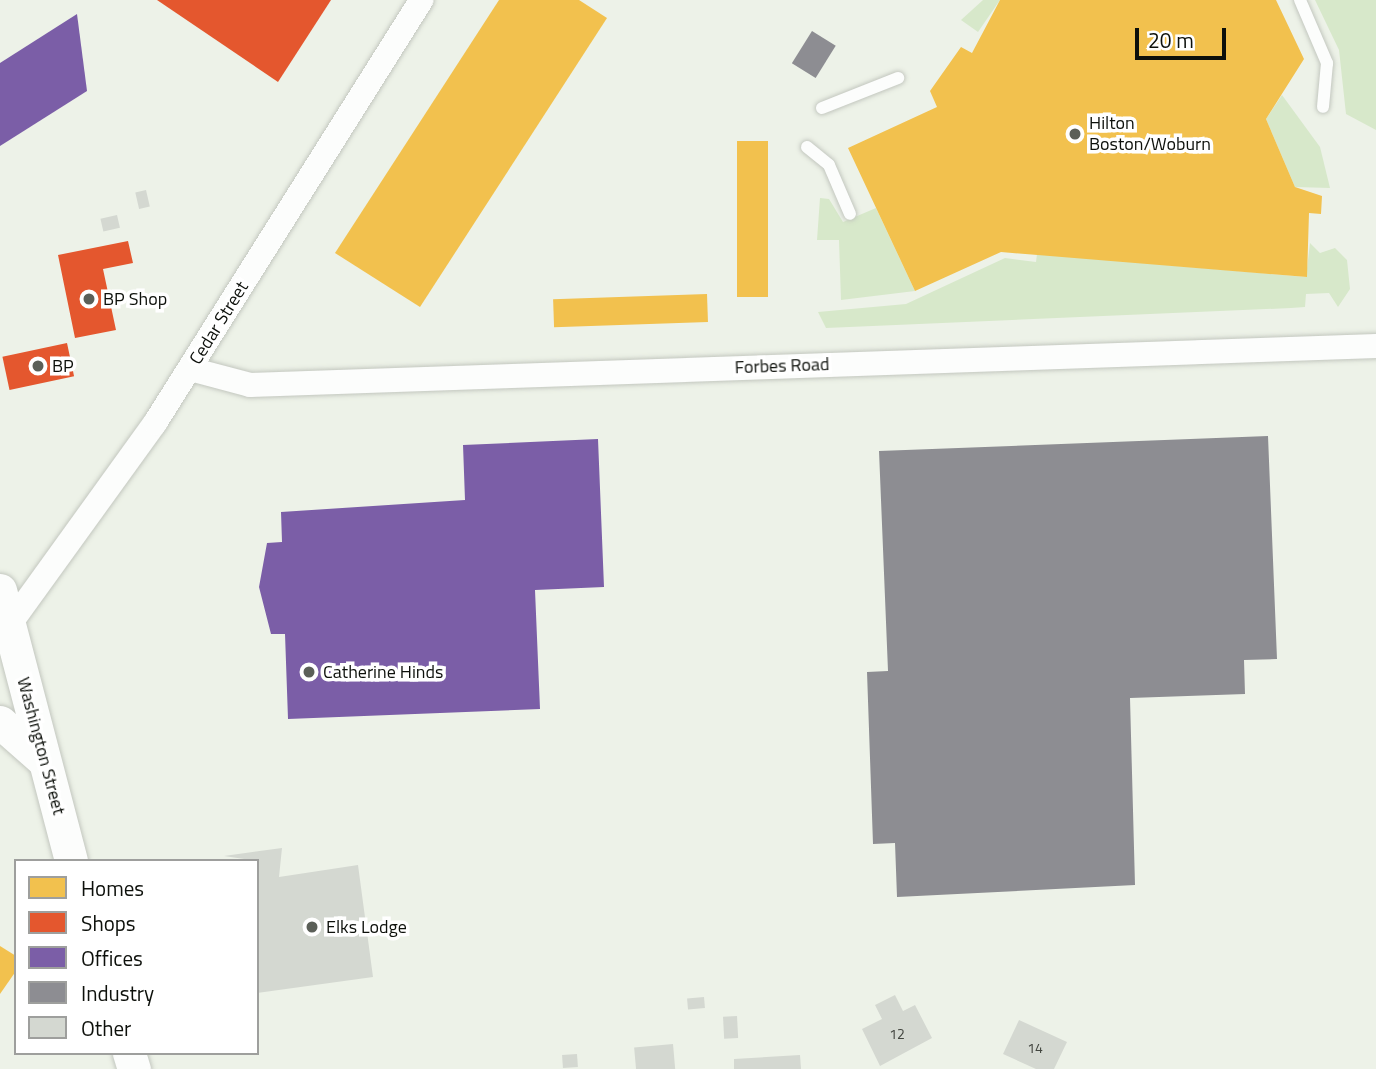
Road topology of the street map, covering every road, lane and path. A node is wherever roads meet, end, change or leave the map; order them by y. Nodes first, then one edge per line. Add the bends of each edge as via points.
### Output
1 (421, 0) edge
2 (1300, 0) edge
3 (898, 78) dead end
4 (1323, 107) dead end
5 (822, 108) dead end
6 (807, 147) dead end
7 (850, 214) dead end
8 (1376, 346) edge
9 (190, 369) junction
10 (0, 590) edge
11 (5, 630) edge
12 (0, 722) edge
13 (44, 763) junction
14 (70, 859) edge

1 - 9 street, Cedar Street
2 - 4 lane via 1327,63
3 - 5 lane
6 - 7 lane via 829,166
8 - 9 street, Forbes Road via 250,385
9 - 11 street, Cedar Street
10 - 11 main road, Washington Street
11 - 13 main road, Washington Street
12 - 13 main road via 18,732
13 - 14 main road, Washington Street

